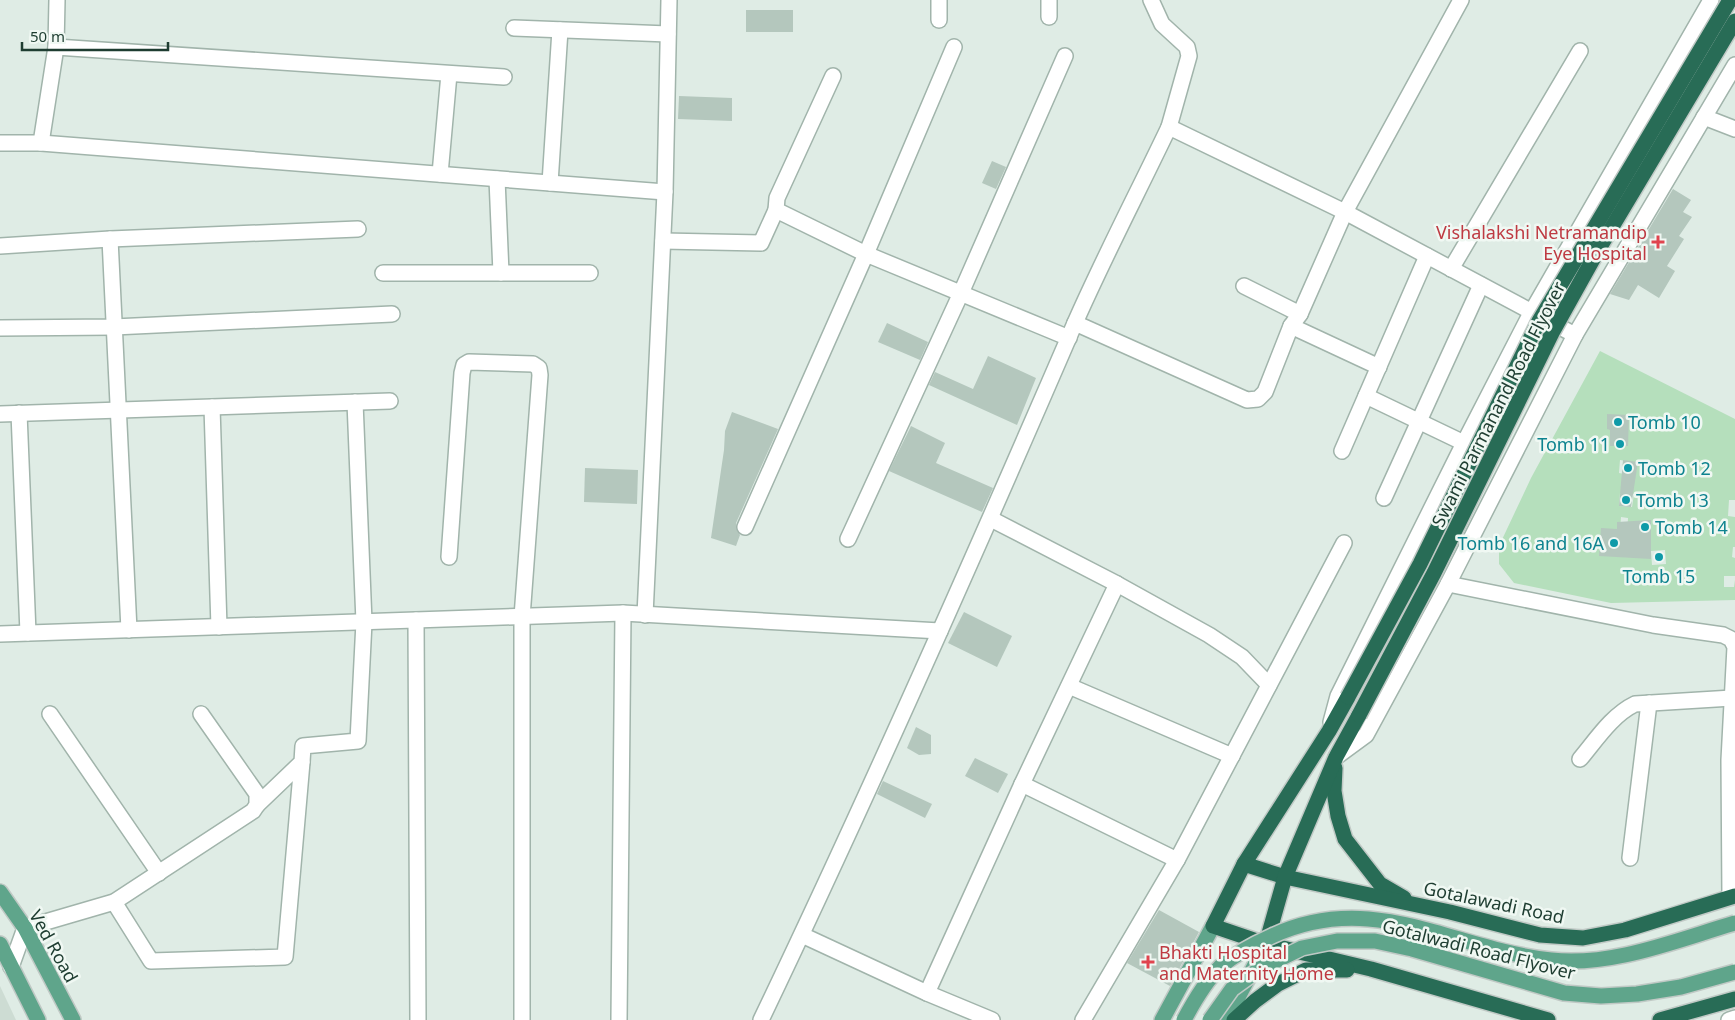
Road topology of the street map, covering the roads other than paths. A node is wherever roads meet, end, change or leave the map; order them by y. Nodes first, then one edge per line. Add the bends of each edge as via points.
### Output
1 (57, 0) edge
2 (668, 0) edge
3 (939, 0) edge
4 (1049, 0) edge
5 (1151, 0) edge
6 (1461, 0) edge
7 (1711, 0) edge
8 (1730, 0) edge
9 (1049, 17) dead end
10 (939, 20) dead end
11 (1735, 21) edge
12 (514, 28) dead end
13 (560, 30) junction
14 (668, 34) junction
15 (56, 47) junction
16 (954, 47) dead end
17 (1580, 51) dead end
18 (1065, 56) dead end
19 (1735, 65) edge
20 (449, 74) junction
21 (833, 76) dead end
22 (504, 77) dead end
23 (1704, 118) junction
24 (1169, 127) junction
25 (1735, 129) edge
26 (0, 143) edge
27 (41, 143) junction
28 (440, 174) junction
29 (498, 179) junction
30 (550, 183) junction
31 (665, 192) junction
32 (776, 210) junction
33 (1345, 212) junction
34 (358, 229) dead end
35 (110, 239) junction
36 (662, 241) junction
37 (0, 246) edge
38 (866, 254) junction
39 (1427, 256) junction
40 (1451, 269) junction
41 (383, 272) dead end
42 (501, 272) junction
43 (590, 272) dead end
44 (1481, 285) junction
45 (1244, 286) dead end
46 (961, 292) junction
47 (1531, 313) junction
48 (392, 314) dead end
49 (1295, 320) junction
50 (1075, 323) junction
51 (114, 327) junction
52 (0, 328) edge
53 (1575, 335) junction
54 (1069, 338) junction
55 (1379, 367) junction
56 (1366, 396) junction
57 (390, 401) dead end
58 (355, 402) junction
59 (212, 407) junction
60 (118, 410) junction
61 (19, 413) junction
62 (0, 414) edge
63 (1419, 422) junction
64 (1464, 443) junction
65 (1342, 451) dead end
66 (1384, 498) dead end
67 (991, 519) junction
68 (745, 527) dead end
69 (848, 539) dead end
70 (1344, 543) dead end
71 (449, 557) dead end
72 (1117, 584) junction
73 (1448, 584) junction
74 (623, 613) junction
75 (645, 614) junction
76 (522, 617) junction
77 (416, 620) junction
78 (364, 622) junction
79 (219, 627) junction
80 (129, 630) junction
81 (940, 631) junction
82 (28, 633) junction
83 (0, 634) edge
84 (1734, 666) edge
85 (1269, 685) junction
86 (1069, 686) junction
87 (1732, 698) junction
88 (1649, 703) junction
89 (50, 714) dead end
90 (201, 714) dead end
91 (1329, 731) junction
92 (1232, 756) junction
93 (1336, 757) junction
94 (1580, 759) dead end
95 (1732, 759) edge
96 (302, 762) junction
97 (1022, 784) junction
98 (257, 805) junction
99 (1630, 858) dead end
100 (1177, 860) junction
101 (1244, 864) junction
102 (159, 873) junction
103 (1286, 877) junction
104 (0, 892) edge
105 (1732, 896) edge
106 (114, 902) junction
107 (1450, 912) junction
108 (1735, 923) edge
109 (1213, 926) junction
110 (25, 928) junction
111 (802, 935) junction
112 (0, 944) edge
113 (1266, 944) junction
114 (11, 967) junction
115 (1372, 970) junction
116 (1735, 972) edge
117 (927, 993) junction
118 (1735, 998) edge
119 (1735, 1018) edge
120 (38, 1020) edge
121 (73, 1020) edge
122 (418, 1020) edge
123 (522, 1020) edge
124 (620, 1020) edge
125 (761, 1020) edge
126 (992, 1020) edge
127 (1083, 1020) edge
128 (1162, 1020) edge
129 (1184, 1020) edge
130 (1210, 1020) edge
131 (1226, 1020) edge
132 (1234, 1020) edge
133 (1548, 1020) edge
134 (1660, 1020) edge
135 (1729, 1020) edge

1 - 15 street
2 - 14 street
3 - 10 street
4 - 9 street
5 - 24 street via 1162,24 1187,47 1188,56
6 - 33 street
7 - 47 street
8 - 91 highway, Swami Parmanand Road Flyover, bridge via 1539,321 1420,564
11 - 93 highway, Swami Parmanand Road Flyover, bridge via 1597,252 1554,331 1434,573
12 - 13 street
13 - 14 street
13 - 30 street
14 - 31 street
15 - 20 street
15 - 27 street
16 - 38 street
17 - 40 street
18 - 46 street
19 - 23 street
20 - 22 street
20 - 28 street
21 - 32 street via 777,198
23 - 25 street
23 - 53 street
24 - 33 street
24 - 50 street
26 - 27 street
27 - 28 street
28 - 29 street
29 - 30 street
29 - 42 street
30 - 31 street
31 - 36 street
32 - 36 street via 761,243
32 - 38 street
33 - 39 street
33 - 49 street
34 - 35 street
35 - 37 street
35 - 51 street
36 - 75 street
38 - 46 street
38 - 68 street
39 - 40 street
39 - 55 street
40 - 44 street
41 - 42 street
42 - 43 street
44 - 47 street
44 - 63 street
45 - 49 street
46 - 54 street
46 - 69 street
47 - 53 street
47 - 64 street
48 - 51 street
49 - 50 street via 1265,392 1258,399 1247,400
49 - 55 street
50 - 54 street
51 - 52 street
51 - 60 street
53 - 73 street
54 - 67 street
55 - 56 street
56 - 63 street
56 - 65 street
57 - 58 street
58 - 59 street
58 - 78 street
59 - 60 street
59 - 79 street
60 - 61 street
60 - 80 street
61 - 62 street
61 - 82 street
63 - 64 street
63 - 66 street
64 - 91 street via 1338,696
67 - 72 street
67 - 81 street
70 - 85 street
71 - 76 street via 464,365 469,362 533,364 539,368 540,375
72 - 85 street via 1210,634 1242,657
72 - 86 street
73 - 84 street via 1723,635 1731,639 1735,647
73 - 93 street via 1366,735
74 - 75 street
74 - 76 street
74 - 124 street
75 - 81 street
76 - 77 street
76 - 123 street
77 - 78 street
77 - 122 street
78 - 79 street
78 - 96 street via 358,742 303,746
79 - 80 street
80 - 82 street
81 - 111 street
82 - 83 street
84 - 87 street
85 - 92 street
86 - 92 street
86 - 97 street
87 - 88 street
87 - 95 street
88 - 94 street via 1625,709
88 - 99 street
89 - 102 street
90 - 98 street via 257,794
91 - 101 highway, Swami Parmanand Road Flyover
92 - 100 street
93 - 103 highway, Swami Parmanand Road Flyover
93 - 107 highway via 1334,791 1338,816 1345,839 1362,863 1380,884 1406,899
95 - 105 street
96 - 98 street
96 - 106 street via 285,957 151,961
97 - 100 street
97 - 117 street
98 - 102 street via 253,811
100 - 127 street
101 - 103 highway, Gotalawadi Road
101 - 109 highway, Swami Parmanand Road Flyover
102 - 106 street
103 - 107 highway, Gotalawadi Road
103 - 113 highway, Swami Parmanand Road Flyover
104 - 110 main road, Ved Road
105 - 107 highway, Gotalawadi Road via 1625,930 1582,938 1540,935
106 - 110 street
108 - 129 main road, Gotalwadi Road Flyover, bridge via 1627,955 1591,961 1552,960 1514,954 1416,926 1373,918 1333,918 1289,928 1250,946 1220,968
109 - 113 highway
109 - 128 main road
110 - 114 street
110 - 121 main road, Ved Road
111 - 117 street
111 - 125 street
112 - 114 main road
113 - 115 highway
113 - 131 main road
114 - 120 main road
115 - 132 highway via 1306,970 1278,984
115 - 133 highway
116 - 130 main road, Gotalwadi Road Flyover, bridge via 1681,987 1601,996 1564,993 1374,941 1337,941 1302,948 1261,968 1232,989
117 - 126 street
118 - 134 highway
119 - 135 street

